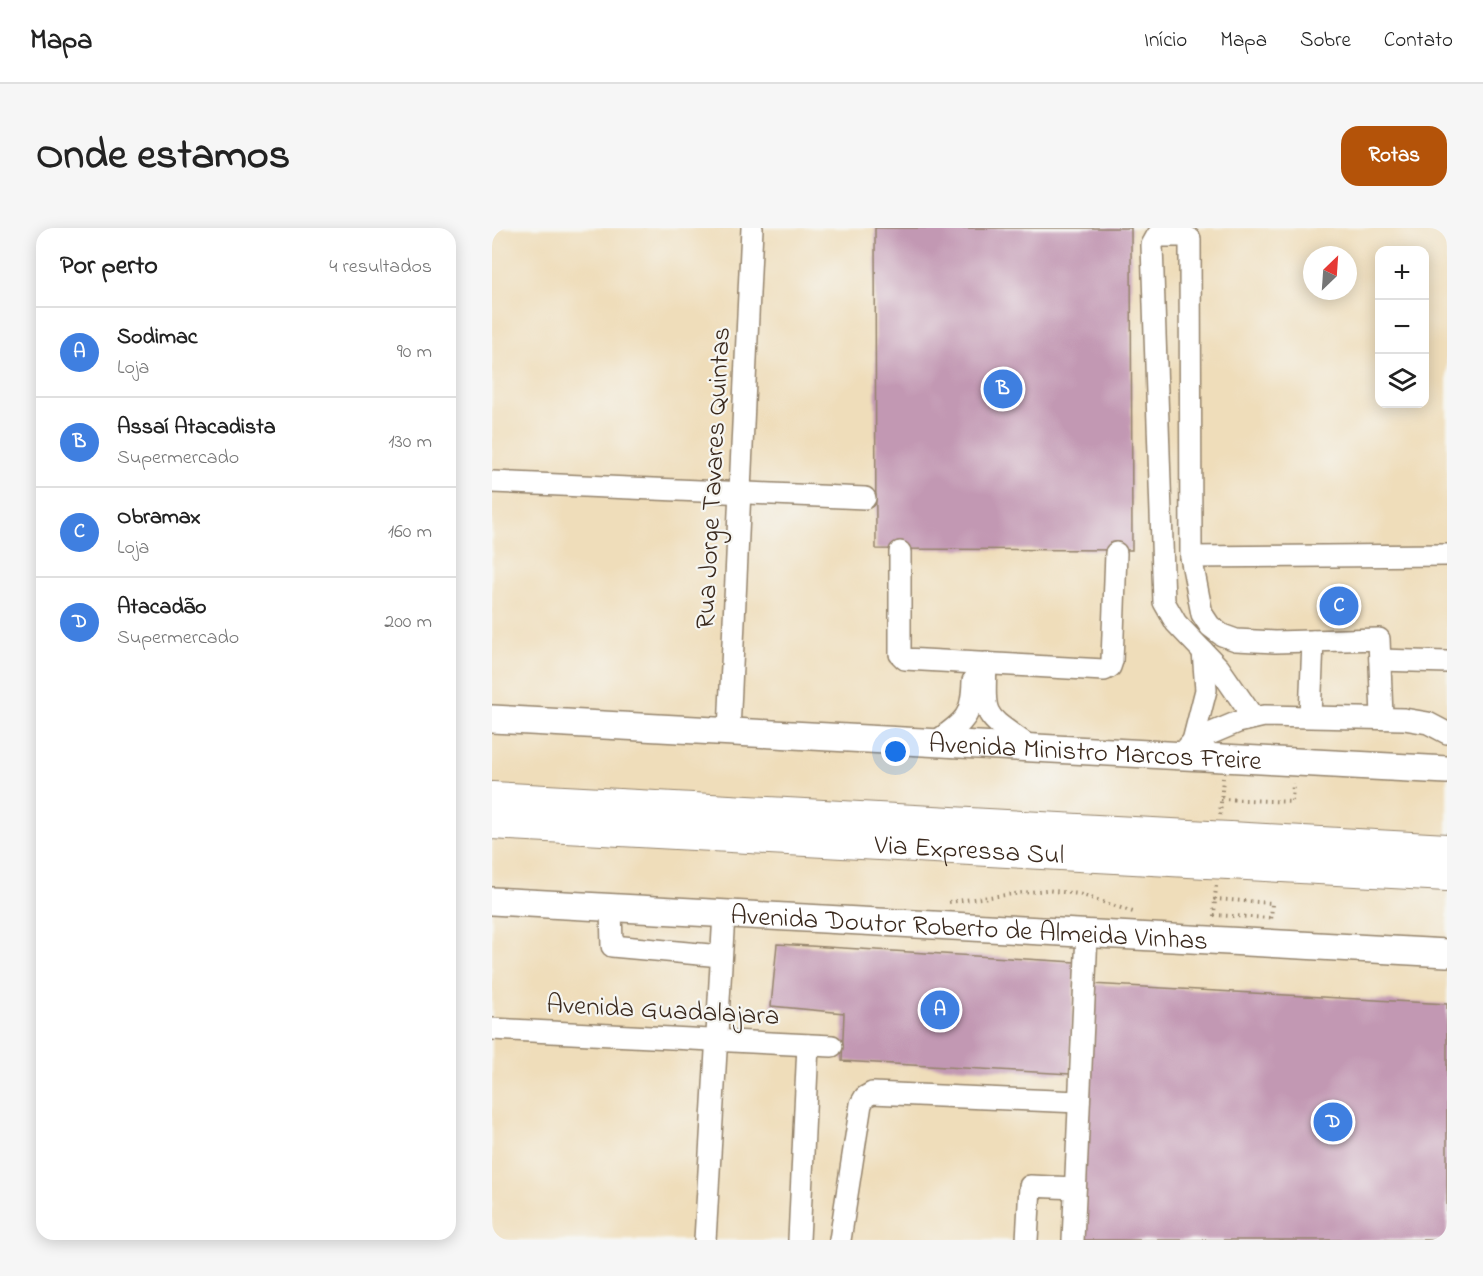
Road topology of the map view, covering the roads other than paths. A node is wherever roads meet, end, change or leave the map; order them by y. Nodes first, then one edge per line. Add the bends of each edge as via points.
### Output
1 (752, 228) edge
2 (492, 482) edge
3 (1191, 488) junction
4 (1160, 489) junction
5 (738, 493) junction
6 (865, 498) dead end
7 (900, 552) dead end
8 (1116, 553) dead end
9 (1447, 555) edge
10 (1191, 557) junction
11 (1313, 641) junction
12 (1380, 649) junction
13 (1203, 651) junction
14 (1447, 662) edge
15 (980, 663) junction
16 (1310, 716) junction
17 (1253, 717) junction
18 (1382, 717) junction
19 (492, 719) edge
20 (729, 731) junction
21 (1447, 734) edge
22 (937, 741) junction
23 (1029, 746) junction
24 (1187, 748) junction
25 (1447, 770) edge
26 (492, 798) edge
27 (492, 823) edge
28 (1218, 850) junction
29 (1447, 850) edge
30 (1447, 875) edge
31 (492, 901) edge
32 (611, 908) junction
33 (724, 914) junction
34 (1087, 934) junction
35 (1447, 953) edge
36 (721, 956) junction
37 (492, 1029) edge
38 (717, 1040) junction
39 (808, 1045) junction
40 (832, 1046) dead end
41 (1079, 1102) junction
42 (1075, 1188) junction
43 (705, 1240) edge
44 (799, 1240) edge
45 (840, 1240) edge
46 (1027, 1240) edge
47 (1073, 1240) edge

1 - 5 street, Rua Jorge Tavares Quintas
2 - 5 street
3 - 4 street
3 - 4 street via 1190,239 1157,236 1152,244
3 - 10 street
4 - 13 street via 1164,602 1176,623
5 - 6 street
5 - 20 street, Rua Jorge Tavares Quintas
7 - 15 street via 900,654 905,659
8 - 15 street via 1110,667 1104,670
9 - 10 street
10 - 11 street via 1202,614 1222,635 1236,640
11 - 12 street
11 - 16 street
12 - 14 street
12 - 18 street
13 - 17 street
13 - 24 street via 1206,690
15 - 22 street via 969,714
15 - 23 street via 988,716
16 - 17 street
16 - 18 street
17 - 24 street
18 - 21 street via 1428,723
19 - 20 main road, Avenida Ministro Marcos Freire
20 - 22 main road, Avenida Ministro Marcos Freire
22 - 23 main road, Avenida Ministro Marcos Freire
23 - 24 main road, Avenida Ministro Marcos Freire
24 - 25 main road, Avenida Ministro Marcos Freire
26 - 28 highway, Via Expressa Sul
27 - 28 highway, Via Expressa Sul
28 - 29 highway, Via Expressa Sul
28 - 30 highway, Via Expressa Sul
31 - 32 main road, Avenida Doutor Roberto de Almeida Vinhas
32 - 33 main road, Avenida Doutor Roberto de Almeida Vinhas
32 - 36 street via 612,946
33 - 34 main road, Avenida Doutor Roberto de Almeida Vinhas
33 - 36 street
34 - 35 main road, Avenida Doutor Roberto de Almeida Vinhas
34 - 41 street
36 - 38 street
37 - 38 street, Avenida Guadalajara
38 - 39 street, Avenida Guadalajara
38 - 43 street
39 - 40 street, Avenida Guadalajara
39 - 44 street
41 - 42 street
41 - 45 street via 872,1093 865,1097
42 - 46 street via 1030,1186
42 - 47 street

